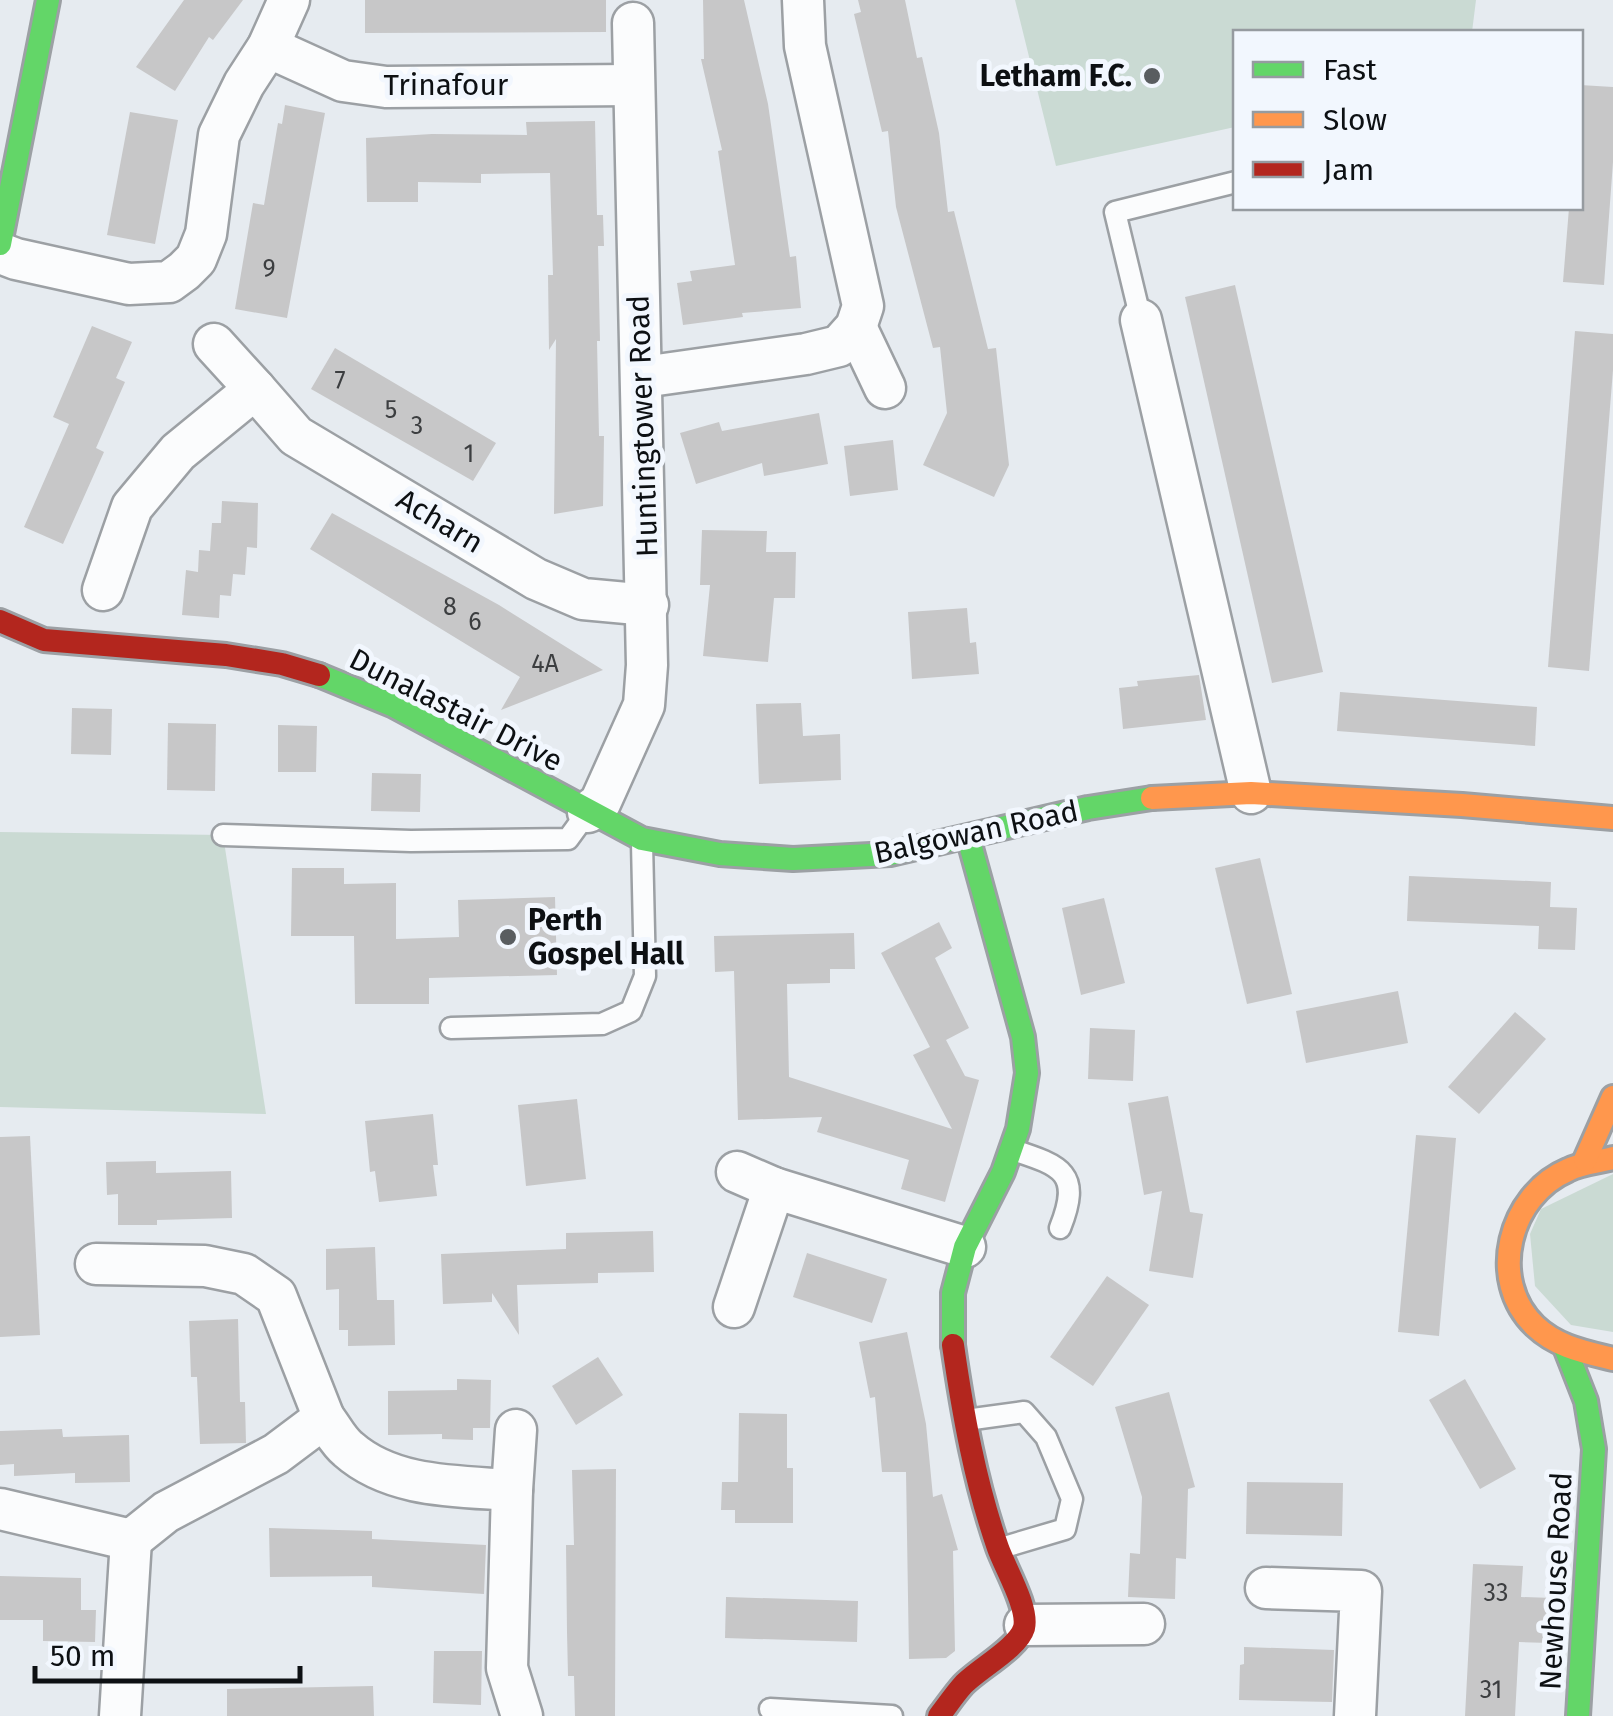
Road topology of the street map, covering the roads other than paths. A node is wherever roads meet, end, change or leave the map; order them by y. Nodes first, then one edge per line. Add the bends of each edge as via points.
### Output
1 (48, 0) edge
2 (288, 0) edge
3 (802, 0) edge
4 (633, 23) dead end
5 (268, 47) junction
6 (632, 85) junction
7 (1233, 183) edge
8 (0, 244) edge
9 (0, 253) edge
10 (1141, 320) joint
11 (856, 327) junction
12 (214, 344) dead end
13 (643, 378) junction
14 (885, 388) dead end
15 (255, 389) junction
16 (103, 590) dead end
17 (648, 605) junction
18 (0, 621) edge
19 (1251, 793) junction
20 (588, 812) junction
21 (1613, 818) edge
22 (223, 835) dead end
23 (968, 837) junction
24 (642, 839) junction
25 (452, 1028) dead end
26 (1613, 1097) edge
27 (1011, 1150) junction
28 (1613, 1158) edge
29 (1584, 1160) junction
30 (737, 1172) dead end
31 (774, 1188) junction
32 (1060, 1228) dead end
33 (964, 1247) junction
34 (96, 1264) dead end
35 (734, 1308) dead end
36 (1566, 1350) junction
37 (1613, 1359) edge
38 (1613, 1372) edge
39 (1610, 1395) edge
40 (324, 1418) junction
41 (964, 1420) junction
42 (516, 1430) dead end
43 (1594, 1449) junction
44 (512, 1490) junction
45 (0, 1509) edge
46 (132, 1540) junction
47 (998, 1549) junction
48 (1266, 1588) dead end
49 (1144, 1624) dead end
50 (1025, 1625) junction
51 (770, 1709) dead end
52 (120, 1716) edge
53 (522, 1716) edge
54 (892, 1716) edge
55 (939, 1716) edge
56 (1355, 1716) edge
57 (1578, 1716) edge

1 - 8 street
2 - 5 street
3 - 11 street via 806,46 864,306
4 - 6 street, Huntingtower Road
5 - 6 street, Trinafour via 343,81 386,87
5 - 9 street via 219,136 206,234 196,260 170,282 129,284
6 - 13 street, Huntingtower Road
7 - 10 lane via 1115,212
10 - 19 street
11 - 13 street via 839,346 806,354
11 - 14 street
12 - 15 street, Acharn
13 - 17 street, Huntingtower Road
15 - 16 street via 178,452 132,507
15 - 17 street, Acharn via 296,436 536,579 583,599
17 - 20 street, Huntingtower Road via 644,705 600,804
18 - 20 street, Dunalastair Drive via 44,640 226,655 340,681
19 - 21 street, Balgowan Road
19 - 23 street, Balgowan Road via 1157,797
20 - 22 lane via 568,840
20 - 24 street, Balgowan Road
23 - 24 street, Balgowan Road via 890,854 793,859
23 - 27 street via 1023,1037 1027,1072
24 - 25 lane via 644,976 631,1010 602,1024
26 - 29 street
27 - 32 lane via 1054,1164 1068,1180 1070,1202
27 - 33 street
28 - 29 street
29 - 36 street via 1533,1192 1508,1248 1509,1279 1520,1308
30 - 31 street
31 - 33 street
31 - 35 street
33 - 41 street via 953,1293 952,1340
34 - 40 street via 206,1266 244,1274 276,1296
36 - 37 street
36 - 43 street, Newhouse Road via 1586,1401
38 - 39 street, Newhouse Road
39 - 43 street, Newhouse Road
40 - 44 street via 346,1447 377,1470 433,1484
40 - 46 street via 276,1454 166,1512
41 - 47 street
41 - 47 lane via 1024,1412 1046,1437 1072,1499 1065,1529
42 - 44 street
43 - 57 street, Newhouse Road
44 - 53 street via 507,1668
45 - 46 street
46 - 52 street
47 - 50 street
48 - 56 street via 1361,1591
49 - 50 street
50 - 55 street
51 - 54 lane

